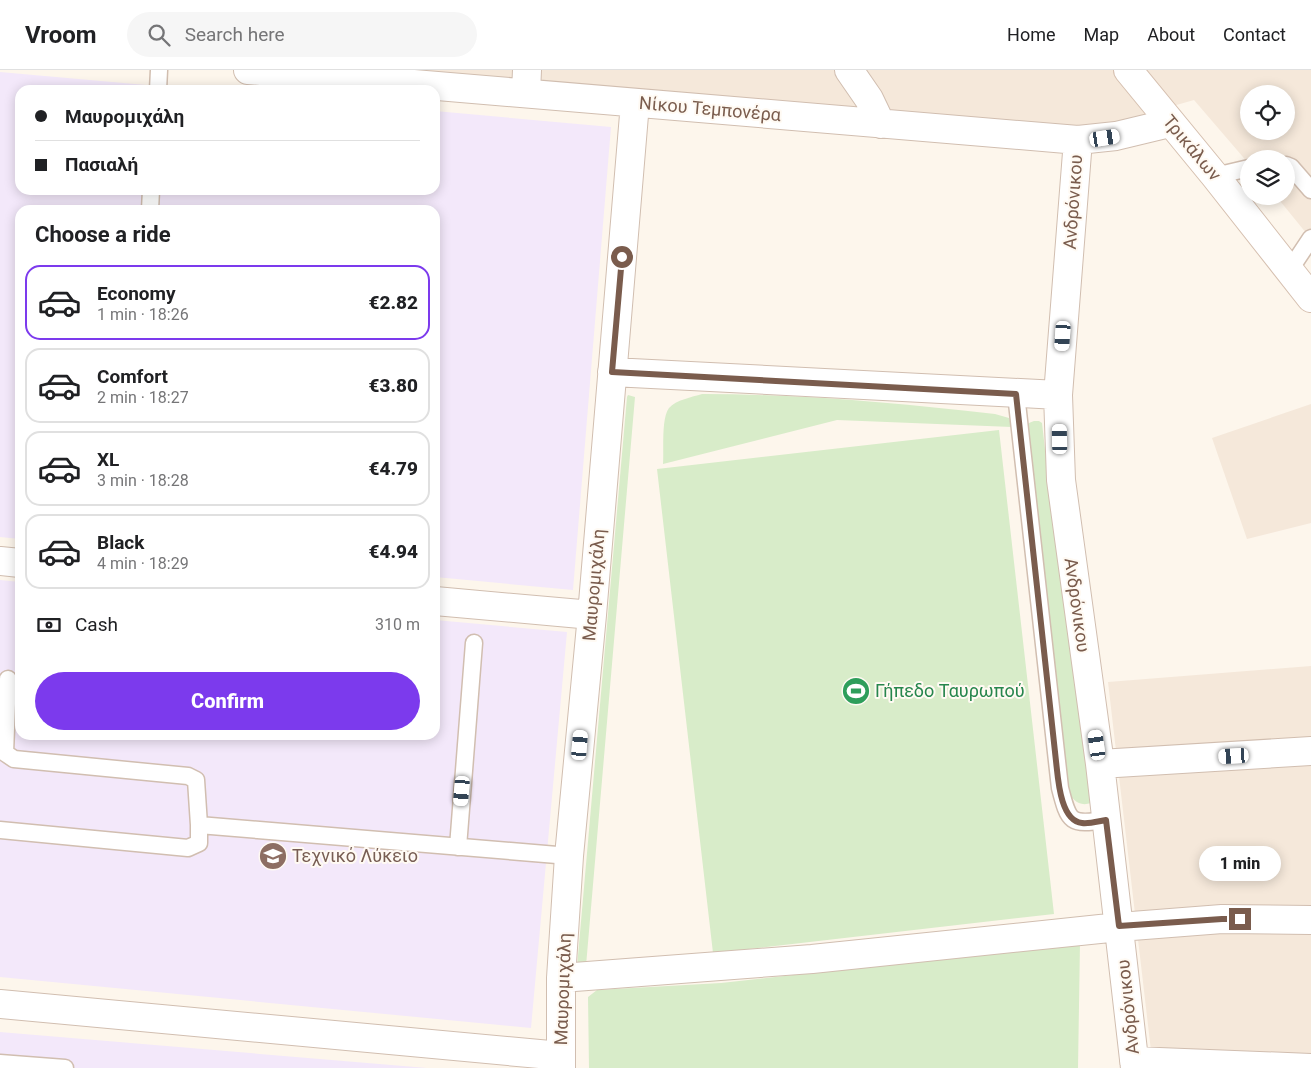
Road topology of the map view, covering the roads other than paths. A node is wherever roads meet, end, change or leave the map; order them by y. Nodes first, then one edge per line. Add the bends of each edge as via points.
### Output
1 (159, 70) edge
2 (248, 70) edge
3 (849, 70) edge
4 (1128, 70) edge
5 (364, 75) edge
6 (526, 82) edge
7 (158, 85) edge
8 (635, 103) junction
9 (1170, 123) junction
10 (881, 124) junction
11 (1078, 140) junction
12 (1240, 170) edge
13 (1295, 172) edge
14 (1215, 176) junction
15 (1311, 190) edge
16 (1311, 238) edge
17 (1289, 271) junction
18 (1311, 298) edge
19 (612, 372) junction
20 (1016, 394) junction
21 (1058, 395) junction
22 (0, 562) edge
23 (15, 563) edge
24 (440, 601) edge
25 (592, 615) junction
26 (474, 643) dead end
27 (8, 679) dead end
28 (1311, 751) edge
29 (1100, 764) junction
30 (1106, 820) junction
31 (199, 825) junction
32 (0, 830) edge
33 (458, 847) junction
34 (569, 856) junction
35 (1311, 920) edge
36 (1119, 926) junction
37 (561, 978) junction
38 (0, 1004) edge
39 (561, 1062) edge
40 (0, 1063) edge
41 (1135, 1065) edge
42 (65, 1068) edge
43 (1311, 1068) edge

1 - 7 lane
2 - 5 street, Νίκου Τεμπονέρα
3 - 10 street
4 - 9 street, Τρικάλων
5 - 6 street, Νίκου Τεμπονέρα
6 - 8 street, Νίκου Τεμπονέρα
8 - 10 street, Νίκου Τεμπονέρα
8 - 19 street, Μαυρομιχάλη
9 - 11 street, Νίκου Τεμπονέρα via 1116,136
9 - 14 street, Τρικάλων
10 - 11 street, Νίκου Τεμπονέρα
11 - 21 street, Ανδρόνικου
12 - 14 lane
13 - 15 lane
14 - 17 street, Τρικάλων
16 - 17 lane
17 - 18 street, Τρικάλων
19 - 20 street
19 - 25 street, Μαυρομιχάλη
20 - 21 street
20 - 30 lane via 1060,788 1072,820 1082,823
21 - 29 street, Ανδρόνικου via 1062,496
22 - 23 street
24 - 25 street
25 - 34 street, Μαυρομιχάλη
26 - 33 lane
27 - 31 lane via 5,752 14,759 188,776 196,780
28 - 29 street
29 - 30 street, Ανδρόνικου
30 - 36 street, Ανδρόνικου
31 - 32 lane via 199,843 188,848
31 - 33 lane
33 - 34 lane
34 - 37 street, Μαυρομιχάλη
35 - 36 street via 1222,919
36 - 37 street via 812,959
36 - 41 street, Ανδρόνικου
37 - 39 street, Μαυρομιχάλη
38 - 39 street
40 - 42 lane
41 - 43 street

